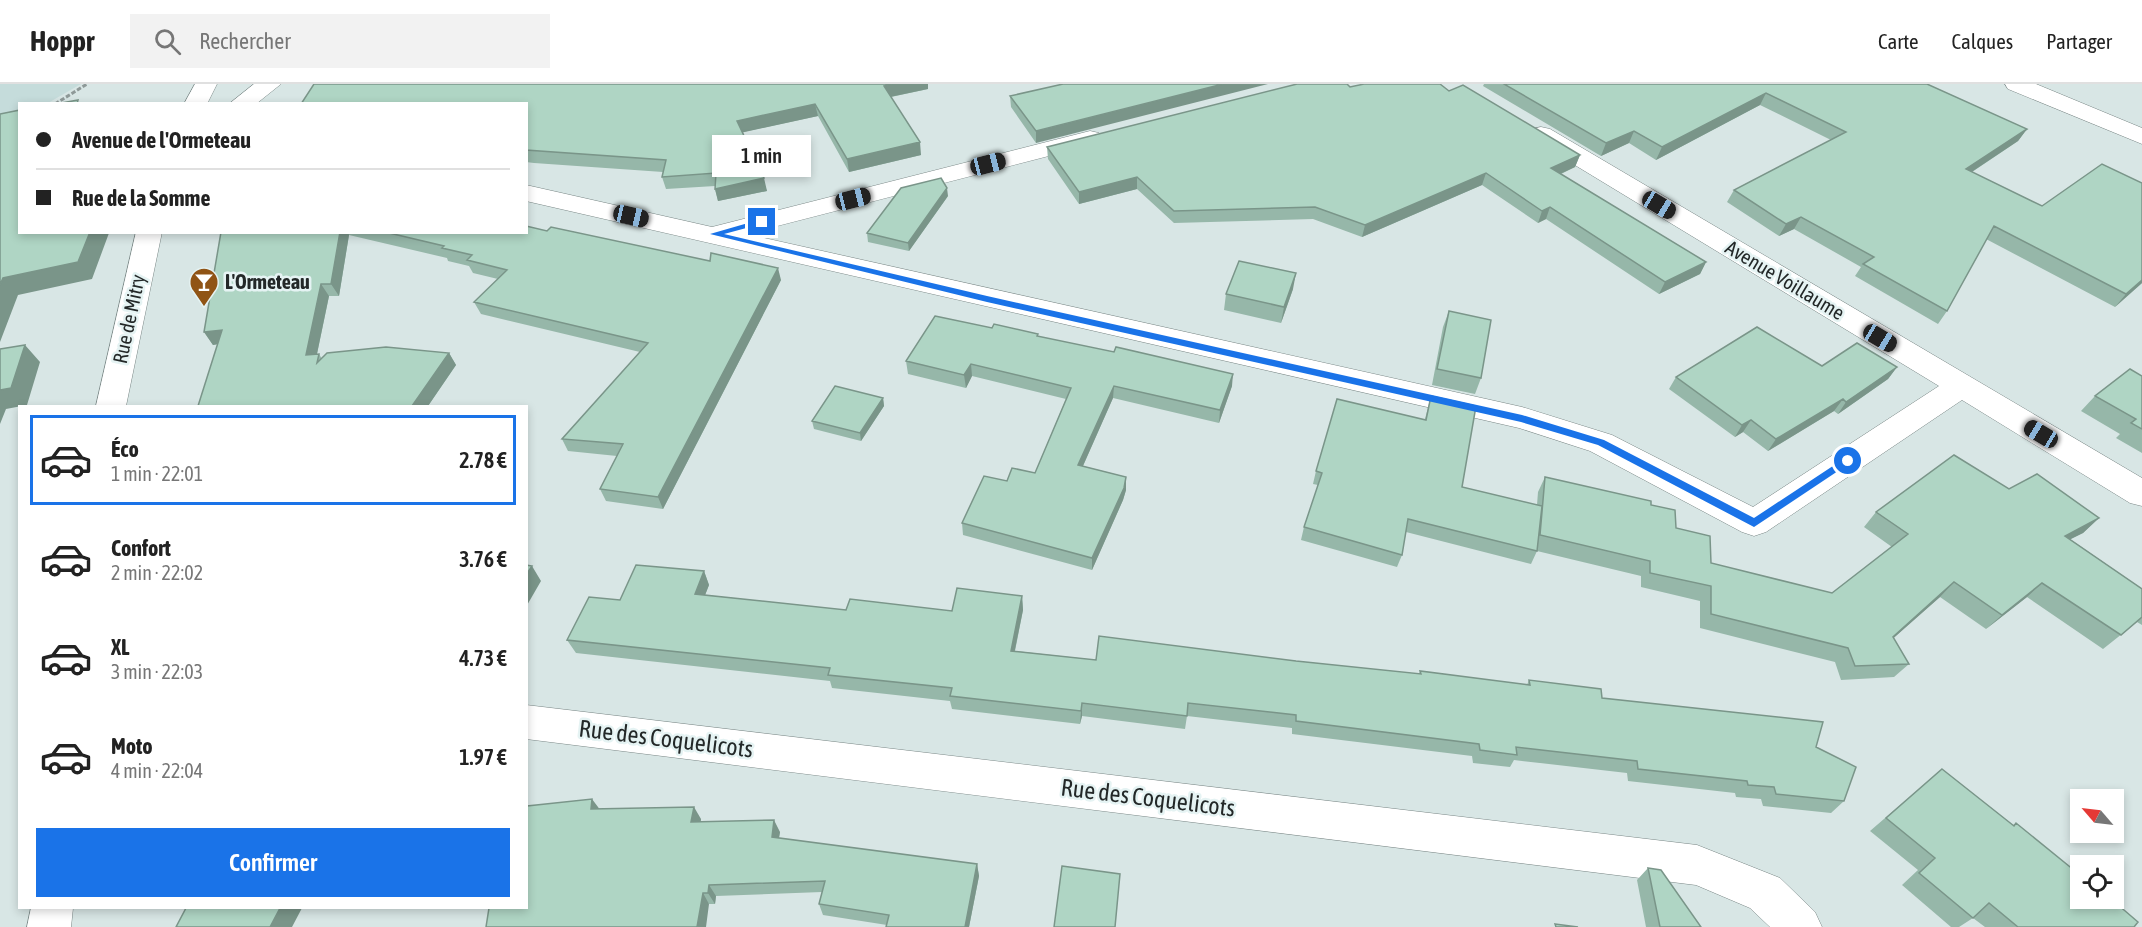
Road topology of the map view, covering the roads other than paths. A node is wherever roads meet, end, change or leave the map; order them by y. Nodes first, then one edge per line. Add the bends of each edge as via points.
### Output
1 (181, 84) edge
2 (206, 84) edge
3 (270, 84) edge
4 (2016, 84) edge
5 (181, 102) edge
6 (196, 102) edge
7 (243, 102) edge
8 (1520, 121) edge
9 (1108, 134) edge
10 (2142, 137) edge
11 (528, 193) edge
12 (148, 234) edge
13 (714, 234) junction
14 (1961, 386) junction
15 (111, 405) edge
16 (2142, 494) edge
17 (528, 722) edge
18 (1800, 927) edge

1 - 5 street
2 - 6 street
3 - 7 street
4 - 10 street
8 - 14 street, Avenue Voillaume
9 - 13 street
11 - 13 street
12 - 15 street, Rue de Mitry
13 - 14 street via 999,302 1522,418 1601,442 1754,523
14 - 16 street, Avenue Voillaume
17 - 18 street, Rue des Coquelicots via 1697,865 1766,893

